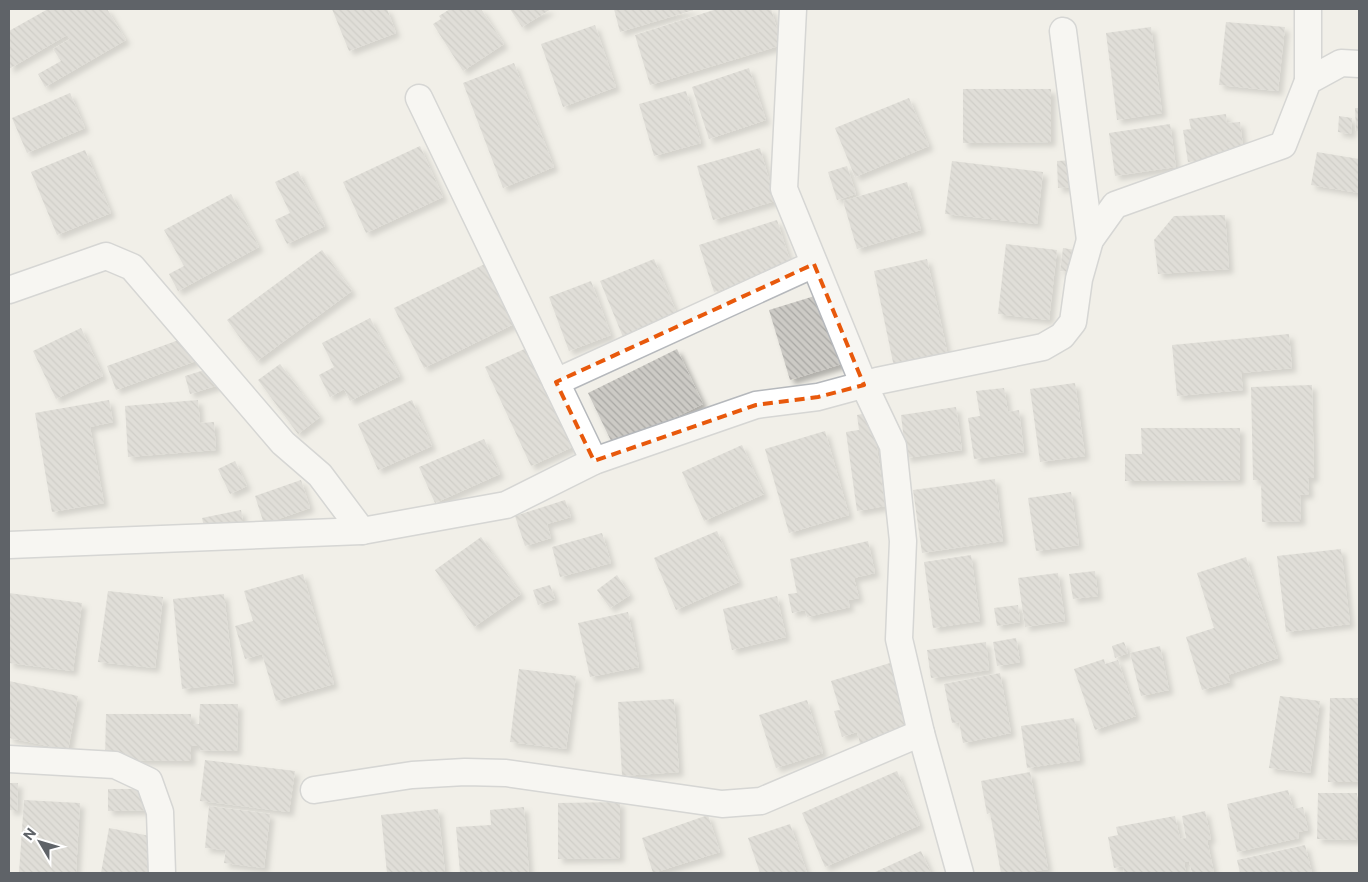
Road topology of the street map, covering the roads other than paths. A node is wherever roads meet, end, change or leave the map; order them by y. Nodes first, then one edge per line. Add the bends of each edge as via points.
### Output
1 (793, 9) edge
2 (1308, 9) edge
3 (1063, 31) dead end
4 (1359, 64) edge
5 (1308, 81) junction
6 (419, 98) dead end
7 (1090, 240) junction
8 (814, 264) junction
9 (9, 290) edge
10 (556, 382) junction
11 (864, 384) junction
12 (594, 461) junction
13 (362, 531) junction
14 (9, 545) edge
15 (921, 734) junction
16 (9, 760) edge
17 (314, 790) dead end
18 (162, 873) edge
19 (960, 873) edge

1 - 8 street via 784,189
2 - 5 street
3 - 7 street
4 - 5 street via 1341,63
5 - 7 street via 1283,145 1115,205
6 - 10 street
7 - 11 street via 1079,278 1073,322 1062,336 1035,349
8 - 10 street
8 - 11 street
9 - 13 street via 106,256 132,267 283,443 320,475
10 - 12 street
11 - 12 street via 818,397 756,405
11 - 15 street via 893,446 903,541 899,639
12 - 13 street via 506,505
13 - 14 street
15 - 17 street via 761,800 722,804 506,773 412,775
15 - 19 street
16 - 18 street via 115,765 149,781 160,812

